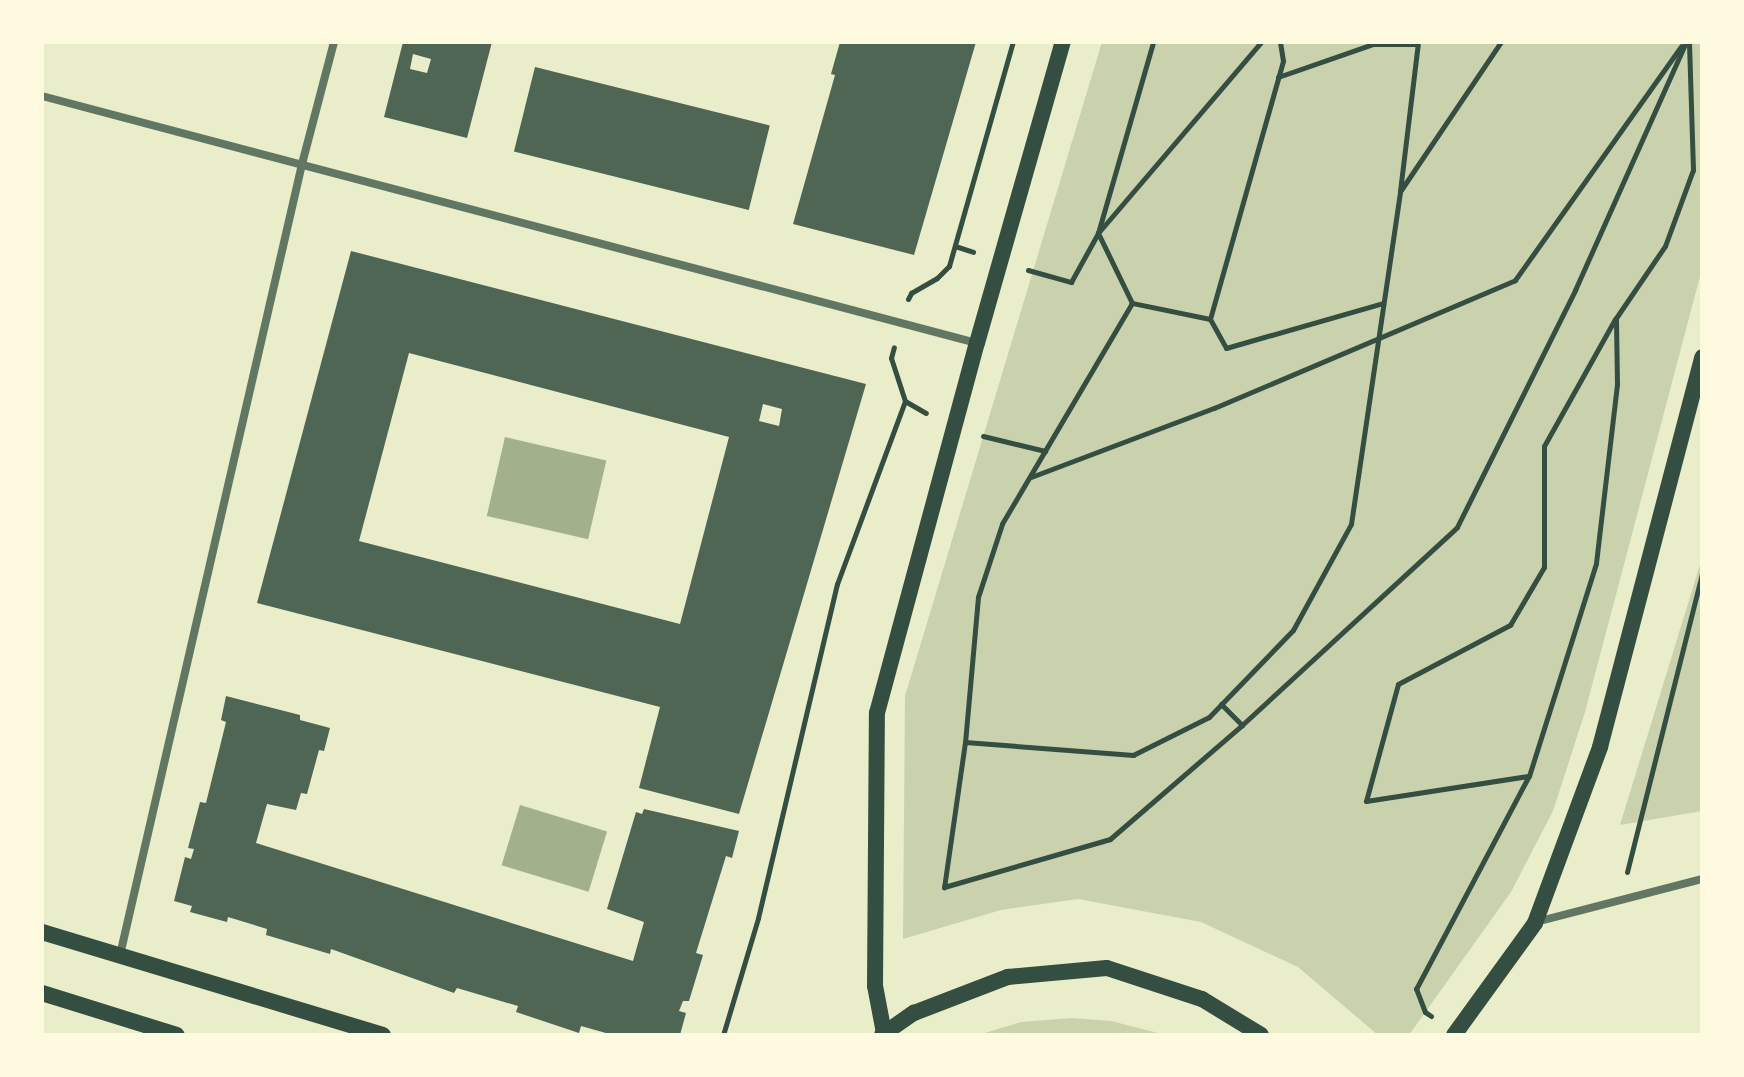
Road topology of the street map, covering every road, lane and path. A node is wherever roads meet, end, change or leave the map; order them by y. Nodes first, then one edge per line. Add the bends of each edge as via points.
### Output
1 (334, 42) edge
2 (1013, 42) edge
3 (1063, 42) edge
4 (1153, 42) edge
5 (1261, 42) edge
6 (1280, 42) edge
7 (1501, 42) edge
8 (1686, 42) edge
9 (1418, 43) edge
10 (1278, 77) junction
11 (42, 96) edge
12 (302, 164) junction
13 (1400, 191) junction
14 (1098, 233) junction
15 (1132, 303) junction
16 (1383, 303) junction
17 (1616, 318) junction
18 (1210, 319) junction
19 (901, 323) junction
20 (1379, 338) junction
21 (977, 343) junction
22 (1702, 357) edge
23 (1029, 478) junction
24 (1702, 574) edge
25 (1221, 704) junction
26 (1242, 725) junction
27 (965, 742) junction
28 (1529, 776) junction
29 (1702, 879) edge
30 (1620, 900) junction
31 (1535, 923) junction
32 (42, 932) edge
33 (120, 955) junction
34 (42, 993) edge
35 (883, 1034) edge
36 (1455, 1034) edge
37 (177, 1035) edge
38 (383, 1035) edge
39 (723, 1035) edge
40 (1261, 1035) edge

1 - 12 street
2 - 19 path via 949,266 911,293
3 - 21 main road
4 - 14 path
5 - 14 path
6 - 10 path via 1283,61
7 - 13 path
8 - 17 path via 1693,170 1665,246
8 - 20 path via 1515,280
8 - 26 path via 1575,290 1457,527
9 - 10 path via 1373,44
9 - 13 path
10 - 18 path
11 - 12 street
12 - 19 street
12 - 33 street
13 - 16 path
14 - 15 path
15 - 18 path
15 - 23 path
16 - 18 path via 1226,348
16 - 20 path
17 - 28 path via 1617,384 1596,563
17 - 28 path via 1544,446 1544,567 1510,625 1398,684 1366,801
19 - 21 street
19 - 39 path via 891,358 905,401 837,584 758,918
20 - 23 path
20 - 25 path via 1351,524 1293,630
21 - 35 main road via 877,713 875,986
22 - 31 main road via 1600,747
23 - 27 path via 1002,524 978,597
24 - 30 path
25 - 26 path
25 - 27 path via 1209,717 1133,755
26 - 27 path via 1110,839 944,887
28 - 36 path via 1416,989 1425,1012
29 - 30 street
30 - 31 street
31 - 36 main road
32 - 33 main road
33 - 38 main road
34 - 37 main road
35 - 40 main road via 914,1013 1008,977 1107,968 1202,999

